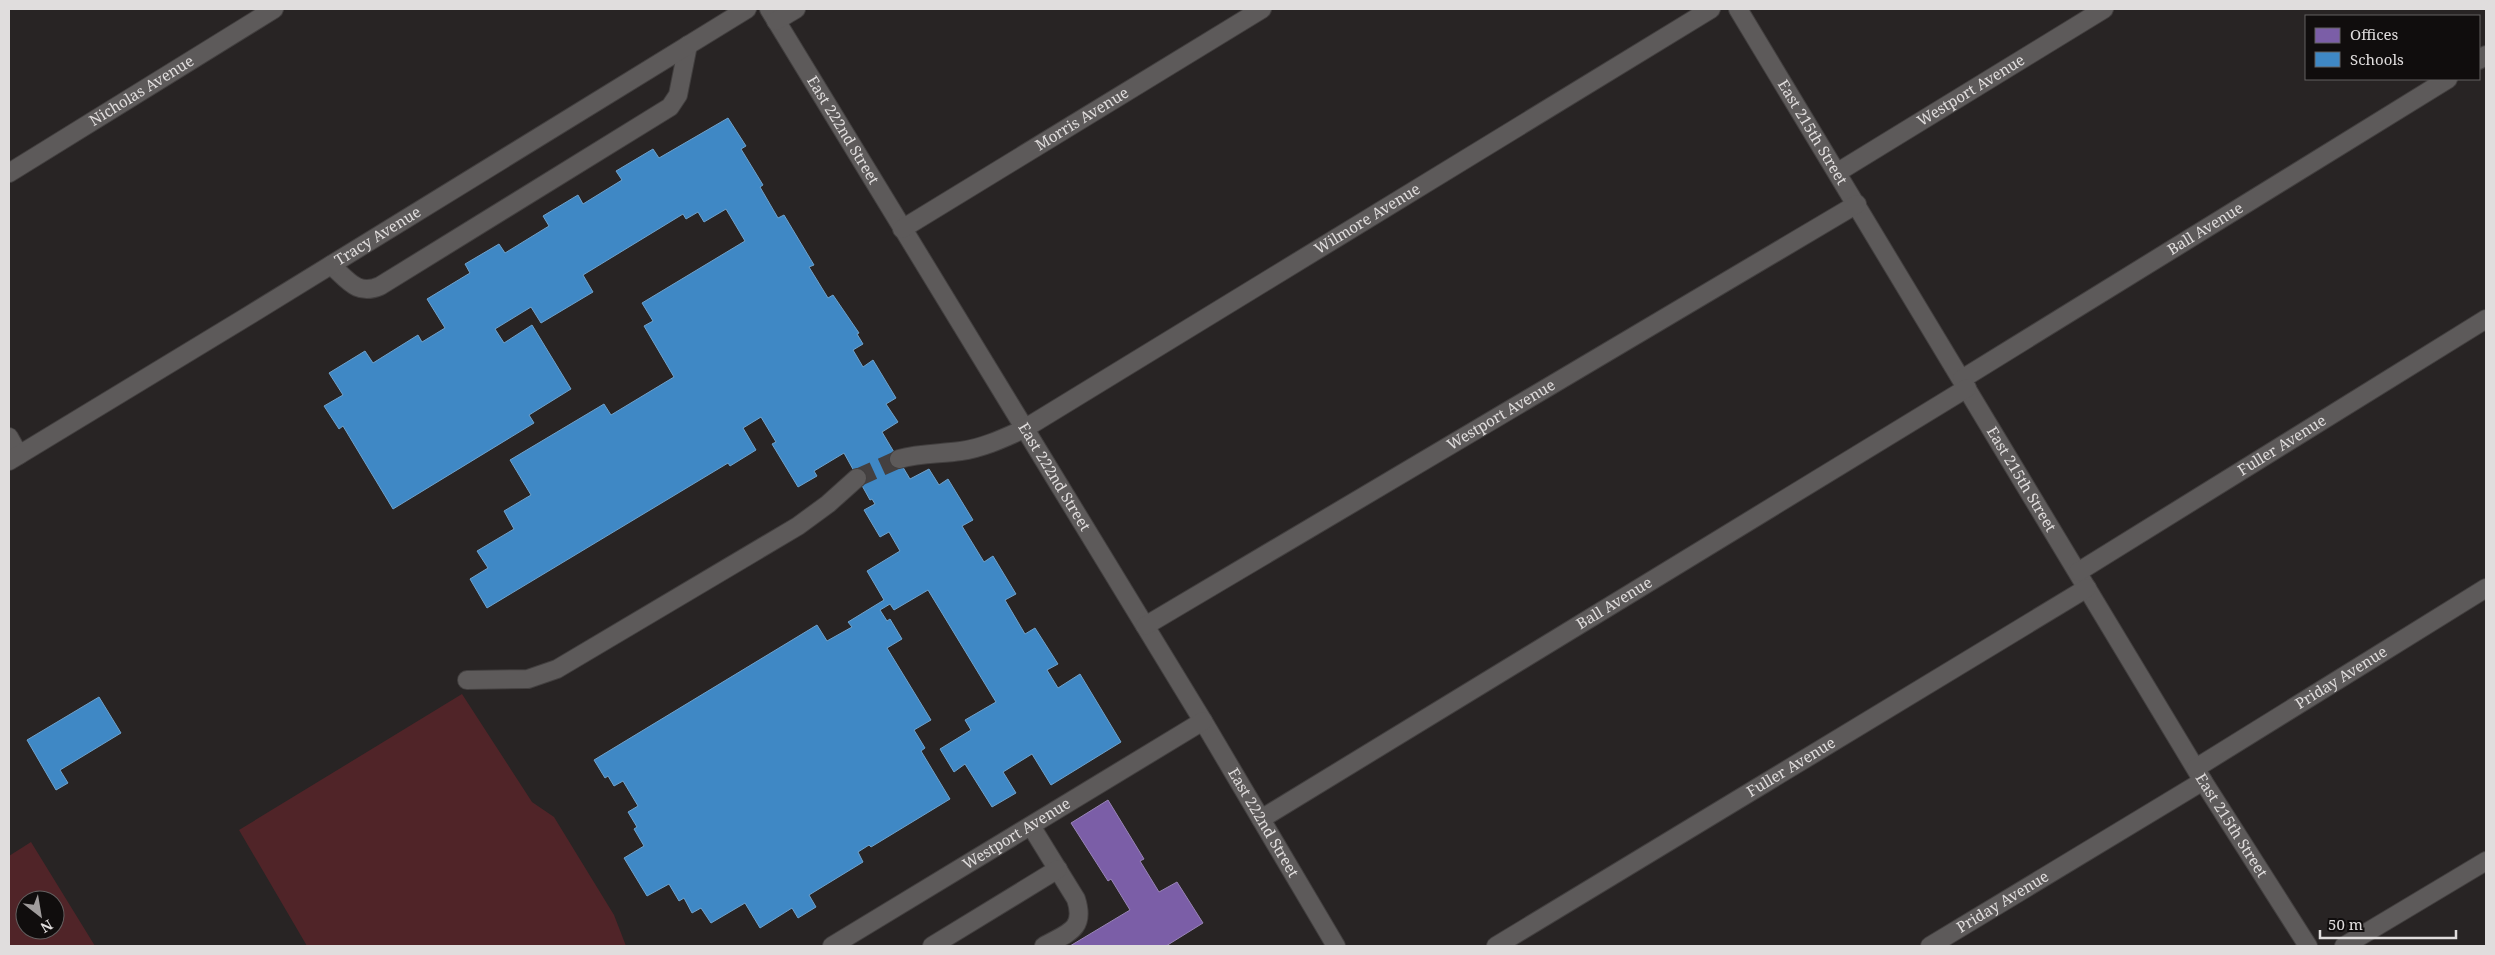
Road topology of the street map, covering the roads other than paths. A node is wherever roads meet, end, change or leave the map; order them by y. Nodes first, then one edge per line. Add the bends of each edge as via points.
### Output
1 (274, 9) edge
2 (746, 9) edge
3 (796, 9) edge
4 (1262, 9) edge
5 (1711, 9) edge
6 (1738, 9) edge
7 (2104, 9) edge
8 (772, 15) edge
9 (688, 45) junction
10 (2446, 80) edge
11 (1838, 172) junction
12 (9, 173) edge
13 (1857, 204) junction
14 (902, 229) junction
15 (331, 265) junction
16 (2486, 319) edge
17 (1965, 383) junction
18 (1024, 429) junction
19 (9, 437) edge
20 (14, 458) edge
21 (899, 459) tunnel mouth
22 (857, 478) tunnel mouth
23 (2078, 572) junction
24 (2087, 588) junction
25 (2486, 588) edge
26 (1144, 626) junction
27 (467, 680) dead end
28 (1202, 721) junction
29 (2199, 774) junction
30 (1261, 819) junction
31 (1031, 826) junction
32 (2486, 861) edge
33 (1058, 869) junction
34 (832, 946) edge
35 (932, 946) edge
36 (1044, 946) edge
37 (1336, 946) edge
38 (1496, 946) edge
39 (1930, 946) edge
40 (2308, 946) edge
41 (2344, 946) edge

1 - 12 street, Nicholas Avenue
2 - 9 street, Tracy Avenue
3 - 8 street
4 - 14 street, Morris Avenue
5 - 18 street, Wilmore Avenue
6 - 11 street, East 215th Street
7 - 11 street, Westport Avenue
8 - 14 street, East 222nd Street
9 - 15 street, Tracy Avenue
9 - 15 street via 678,96 670,107 389,281 369,291 355,288
10 - 17 street, Ball Avenue
11 - 13 street, East 215th Street
13 - 17 street, East 215th Street
13 - 26 street, Westport Avenue
14 - 18 street, East 222nd Street
15 - 20 street, Tracy Avenue
16 - 23 street, Fuller Avenue
17 - 23 street, East 215th Street
17 - 30 street, Ball Avenue
18 - 21 street, Wilmore Avenue via 1001,440 962,451
18 - 26 street, East 222nd Street
19 - 20 street
22 - 27 street via 798,526 557,669 528,679
23 - 24 street, East 215th Street
24 - 29 street, East 215th Street
24 - 38 street, Fuller Avenue
25 - 29 street, Priday Avenue
26 - 28 street, East 222nd Street
28 - 30 street, East 222nd Street
28 - 31 street, Westport Avenue
29 - 39 street, Priday Avenue
29 - 40 street, East 215th Street
30 - 37 street, East 222nd Street
31 - 33 street
31 - 34 street, Westport Avenue
32 - 41 street
33 - 35 street
33 - 36 street via 1076,899 1080,918 1074,929

